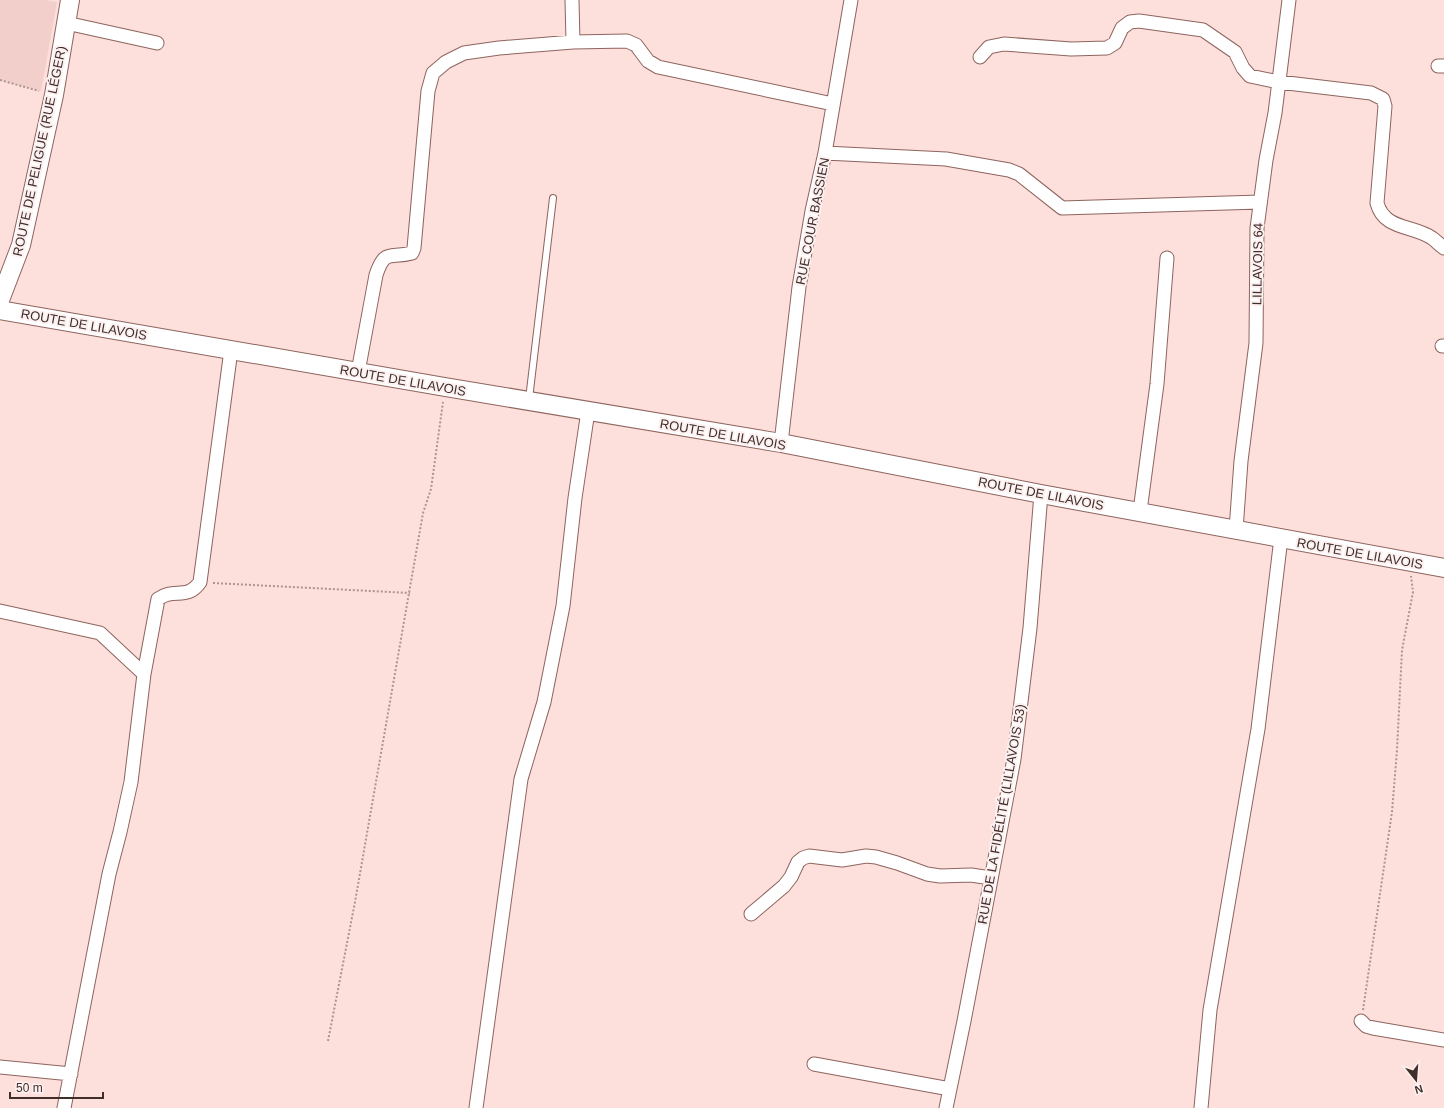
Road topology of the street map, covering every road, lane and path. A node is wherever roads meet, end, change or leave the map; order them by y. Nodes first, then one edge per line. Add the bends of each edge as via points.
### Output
1 (70, 0) edge
2 (572, 0) edge
3 (851, 0) edge
4 (1289, 0) edge
5 (66, 23) junction
6 (573, 42) junction
7 (157, 44) dead end
8 (980, 57) dead end
9 (0, 80) edge
10 (1279, 82) junction
11 (54, 95) junction
12 (833, 104) junction
13 (825, 153) junction
14 (554, 198) dead end
15 (1260, 202) junction
16 (1444, 248) edge
17 (1167, 258) dead end
18 (0, 300) edge
19 (0, 310) edge
20 (230, 350) junction
21 (358, 372) junction
22 (445, 387) junction
23 (529, 401) junction
24 (588, 411) junction
25 (781, 443) junction
26 (1042, 494) junction
27 (1140, 511) junction
28 (1236, 530) junction
29 (1281, 538) junction
30 (1412, 562) junction
31 (1444, 568) edge
32 (200, 582) junction
33 (410, 593) junction
34 (0, 611) edge
35 (144, 674) junction
36 (991, 878) junction
37 (751, 914) dead end
38 (1361, 1021) joint
39 (1444, 1040) edge
40 (328, 1041) dead end
41 (814, 1064) dead end
42 (0, 1067) edge
43 (71, 1074) junction
44 (950, 1089) junction
45 (64, 1108) edge
46 (476, 1108) edge
47 (946, 1108) edge
48 (1201, 1108) edge

1 - 5 main road, ROUTE DE PELIGUE (RUE LÉGER)
2 - 6 street
3 - 12 street, RUE COUR BASSIEN
4 - 10 street, LILLAVOIS 64
5 - 7 street
5 - 11 main road, ROUTE DE PELIGUE (RUE LÉGER)
6 - 12 street via 627,41 636,45 648,61 658,67
6 - 21 street via 499,48 464,54 446,62 433,73 428,99 414,248 412,253 389,256 380,263
8 - 10 street via 988,47 1004,44 1070,49 1107,48 1115,43 1122,28 1130,22 1139,21 1203,30 1235,52 1250,76
9 - 11 path
10 - 15 street, LILLAVOIS 64
10 - 16 street via 1371,93 1383,99 1385,106 1377,203 1379,211 1395,224 1431,237
11 - 18 main road, ROUTE DE PELIGUE (RUE LÉGER) via 21,245
12 - 13 street, RUE COUR BASSIEN
13 - 15 street via 946,159 1009,170 1019,174 1062,208
13 - 25 street, RUE COUR BASSIEN via 799,287
14 - 23 lane
15 - 28 street, LILLAVOIS 64 via 1257,228 1256,343 1241,461
17 - 27 street via 1157,384
19 - 20 main road, ROUTE DE LILAVOIS
20 - 21 main road, ROUTE DE LILAVOIS
20 - 32 street
21 - 22 main road, ROUTE DE LILAVOIS
22 - 23 main road, ROUTE DE LILAVOIS
22 - 33 path via 431,489 423,513
23 - 24 main road, ROUTE DE LILAVOIS
24 - 25 main road, ROUTE DE LILAVOIS
24 - 46 street via 563,606 544,702 521,779
25 - 26 main road, ROUTE DE LILAVOIS
26 - 27 main road, ROUTE DE LILAVOIS
26 - 36 street, RUE DE LA FIDÉLITÉ (LILLAVOIS 53) via 1030,628 1014,759
27 - 28 main road, ROUTE DE LILAVOIS
28 - 29 main road, ROUTE DE LILAVOIS
29 - 30 main road, ROUTE DE LILAVOIS
29 - 48 street via 1258,729 1210,1010
30 - 31 main road, ROUTE DE LILAVOIS
30 - 38 path via 1413,592 1402,650 1392,812
32 - 33 path
32 - 35 street via 190,592 172,593 158,598
33 - 40 path
34 - 35 street via 100,633
35 - 43 street via 131,782 109,874
36 - 37 street via 926,874 876,857 842,860 809,856 798,862 784,886
36 - 44 street, RUE DE LA FIDÉLITÉ (LILLAVOIS 53)
38 - 39 street via 1373,1028
41 - 44 street
42 - 43 street
43 - 45 street
44 - 47 street, RUE DE LA FIDÉLITÉ (LILLAVOIS 53)

